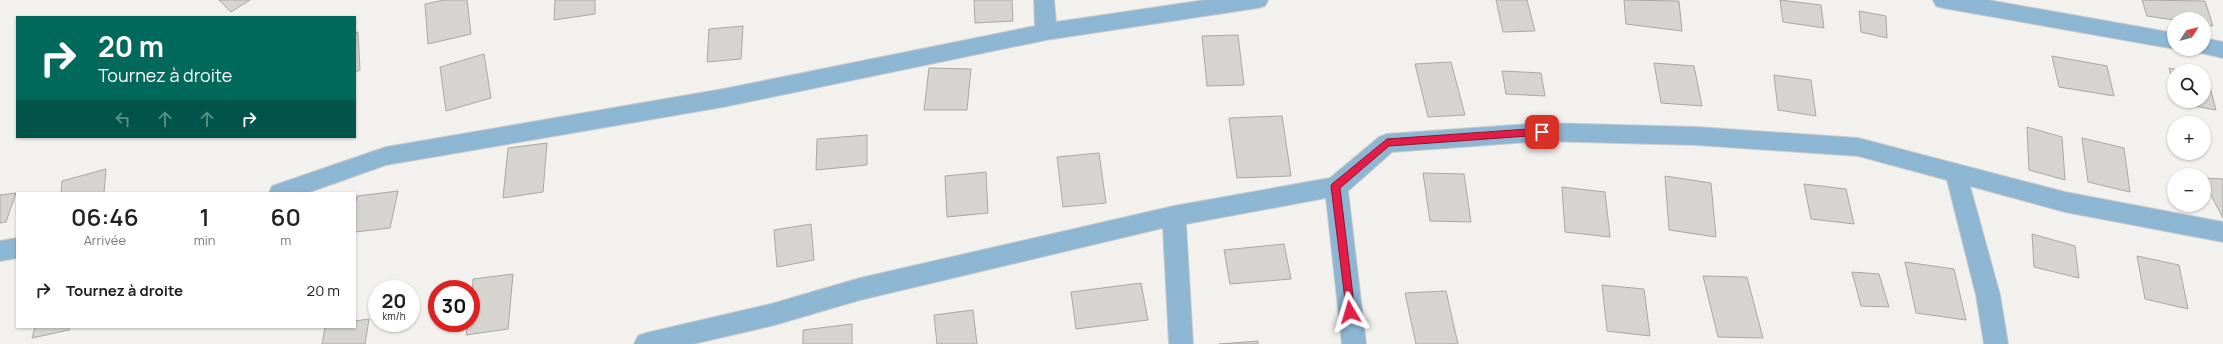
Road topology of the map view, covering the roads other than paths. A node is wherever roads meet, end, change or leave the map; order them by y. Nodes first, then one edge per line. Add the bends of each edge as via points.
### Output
1 (1044, 0) edge
2 (1258, 0) edge
3 (1943, 0) edge
4 (1046, 32) junction
5 (2167, 40) edge
6 (2211, 47) edge
7 (2223, 50) edge
8 (1956, 174) junction
9 (1336, 186) junction
10 (283, 192) edge
11 (1174, 216) junction
12 (2223, 232) edge
13 (16, 248) edge
14 (0, 251) edge
15 (646, 344) edge
16 (1181, 344) edge
17 (1354, 344) edge
18 (1996, 344) edge

1 - 4 street
2 - 4 street
3 - 5 street
4 - 10 street via 723,98 386,156
6 - 7 street
8 - 9 street via 1858,147 1698,136 1542,132 1387,143
8 - 12 street via 2065,202
8 - 18 street via 1988,295
9 - 11 street
9 - 17 street
11 - 15 street via 860,289 771,315
11 - 16 street
13 - 14 street

